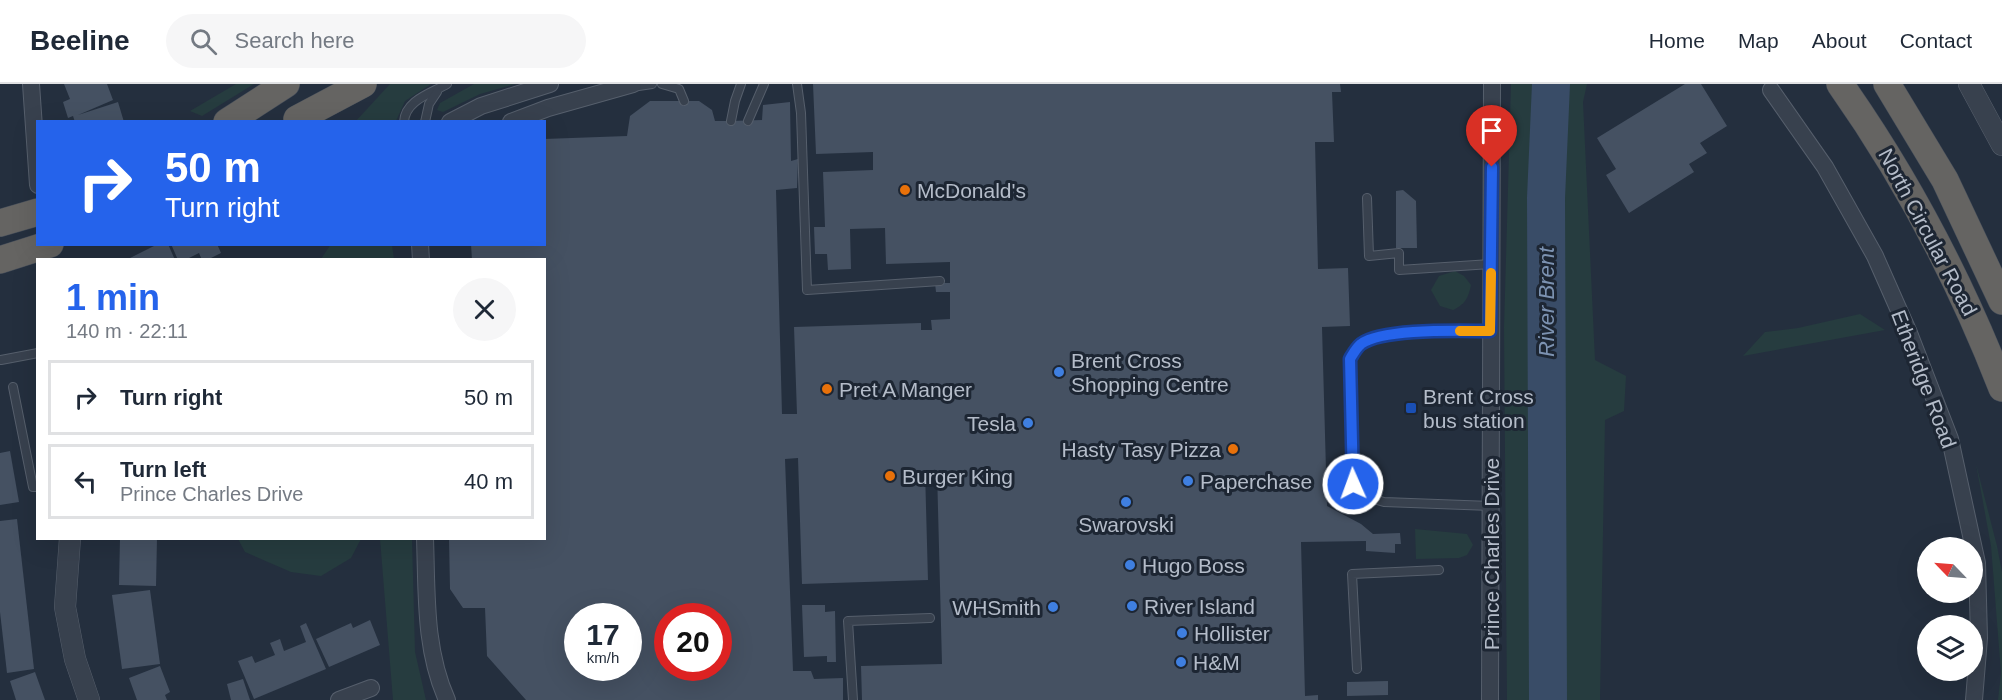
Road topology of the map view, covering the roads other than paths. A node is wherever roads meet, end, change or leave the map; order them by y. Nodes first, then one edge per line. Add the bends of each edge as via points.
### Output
1 (32, 84) edge
2 (286, 84) edge
3 (346, 84) edge
4 (363, 84) edge
5 (447, 84) edge
6 (550, 84) edge
7 (652, 84) edge
8 (662, 84) edge
9 (741, 84) edge
10 (764, 84) edge
11 (797, 84) edge
12 (1492, 84) edge
13 (1840, 84) edge
14 (1887, 84) edge
15 (1969, 84) edge
16 (629, 86) edge
17 (439, 89) junction
18 (1772, 90) dead end
19 (684, 101) dead end
20 (230, 120) edge
21 (295, 120) edge
22 (404, 120) edge
23 (425, 120) edge
24 (454, 120) edge
25 (517, 120) edge
26 (731, 121) dead end
27 (748, 121) dead end
28 (2002, 145) edge
29 (36, 151) edge
30 (1367, 198) dead end
31 (36, 213) edge
32 (0, 223) edge
33 (49, 250) edge
34 (0, 260) edge
35 (1491, 264) junction
36 (940, 281) dead end
37 (2002, 301) edge
38 (1490, 331) junction
39 (36, 353) edge
40 (1, 360) edge
41 (13, 387) dead end
42 (2002, 388) edge
43 (36, 487) edge
44 (1491, 506) junction
45 (70, 540) edge
46 (425, 540) edge
47 (1439, 570) dead end
48 (930, 618) dead end
49 (1357, 669) dead end
50 (371, 688) dead end
51 (89, 700) edge
52 (339, 700) edge
53 (447, 700) edge
54 (853, 700) edge
55 (1491, 700) edge
56 (1974, 700) edge

1 - 29 street
2 - 20 highway
3 - 21 highway
4 - 21 highway
5 - 17 lane
6 - 24 street via 481,106
7 - 16 lane
8 - 19 lane via 679,89
9 - 26 lane
10 - 27 lane
11 - 36 lane via 807,290
12 - 35 street, Prince Charles Drive
13 - 42 highway, North Circular Road via 1914,198 1981,333
14 - 37 highway, North Circular Road via 1945,180
15 - 28 street
16 - 25 street
17 - 22 lane via 413,103
17 - 23 lane via 429,104
18 - 56 street, Etheridge Road via 1825,167 1875,256 1950,439 1977,563 1979,638
30 - 35 lane via 1369,256 1399,253 1399,270
31 - 32 highway
33 - 34 highway
35 - 38 street, Prince Charles Drive
38 - 44 street, Prince Charles Drive
38 - 44 lane via 1425,330 1370,339 1358,345 1350,359 1353,484 1363,496 1384,502
39 - 40 lane
41 - 43 lane
44 - 55 street, Prince Charles Drive
45 - 51 street via 65,606 75,659
46 - 53 street via 428,632
47 - 49 lane via 1352,574
48 - 54 lane via 848,621
50 - 52 street

